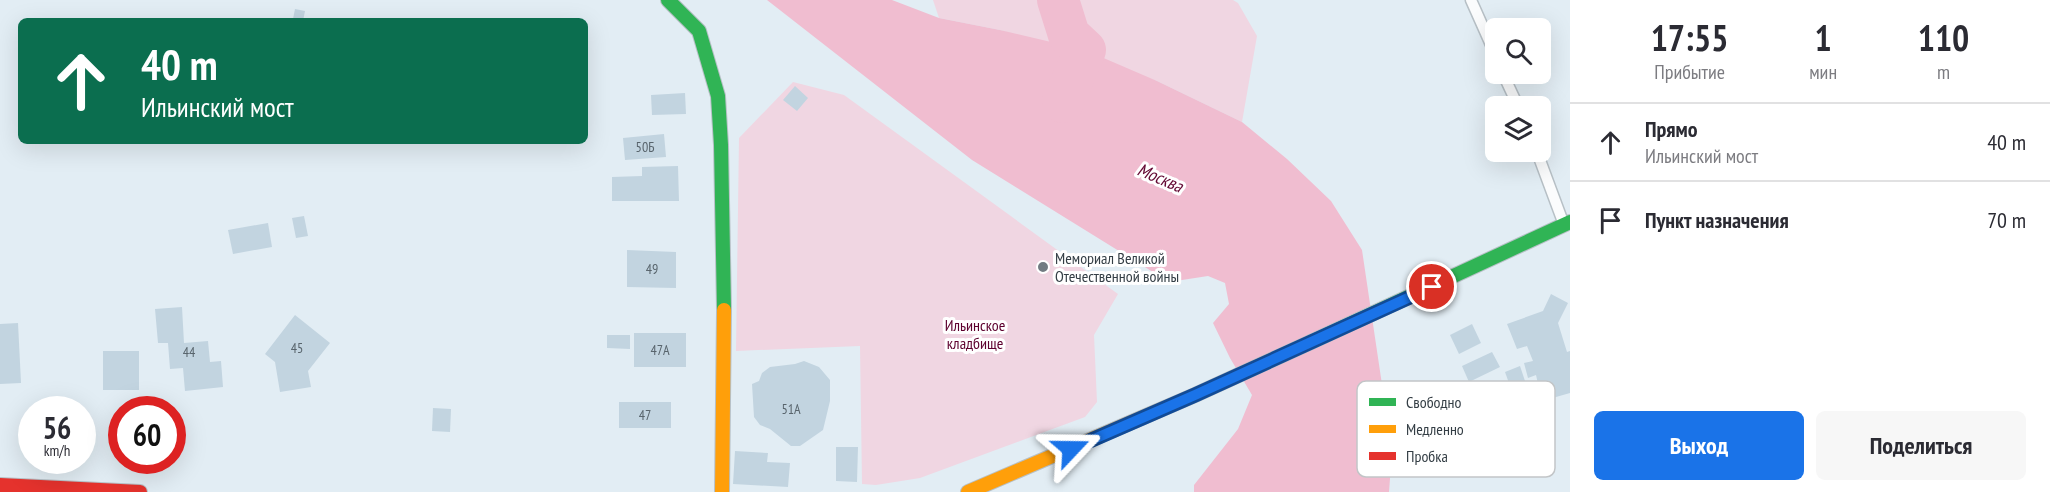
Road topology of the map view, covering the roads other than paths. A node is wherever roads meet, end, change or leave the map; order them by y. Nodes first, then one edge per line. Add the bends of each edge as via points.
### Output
1 (668, 0) edge
2 (1471, 0) edge
3 (1485, 31) edge
4 (1541, 162) edge
5 (1567, 224) edge
6 (1570, 240) edge
7 (0, 485) edge
8 (994, 488) edge
9 (140, 492) edge
10 (722, 492) edge
11 (968, 492) edge

1 - 10 main road via 699,31 718,96 724,294
2 - 3 lane
4 - 5 lane
5 - 6 main road
5 - 8 main road
7 - 9 main road
8 - 11 main road

